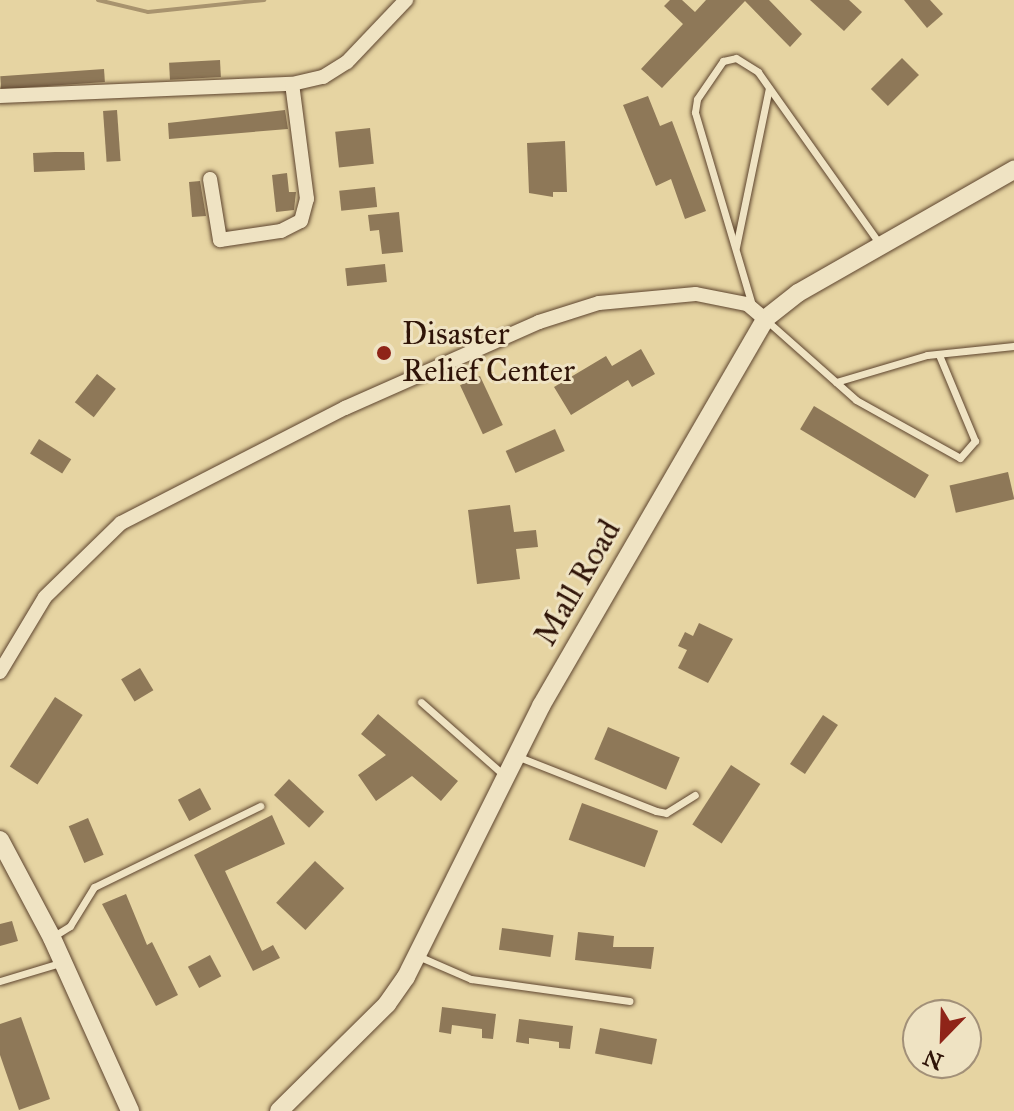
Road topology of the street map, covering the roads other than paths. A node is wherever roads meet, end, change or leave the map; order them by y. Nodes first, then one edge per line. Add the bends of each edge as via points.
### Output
1 (406, 0) edge
2 (292, 84) junction
3 (769, 88) junction
4 (0, 96) edge
5 (1014, 170) edge
6 (210, 179) dead end
7 (881, 246) junction
8 (735, 249) junction
9 (758, 312) junction
10 (1014, 346) edge
11 (939, 355) junction
12 (836, 382) junction
13 (0, 672) edge
14 (421, 702) dead end
15 (517, 756) junction
16 (506, 778) junction
17 (695, 795) dead end
18 (260, 806) dead end
19 (0, 840) edge
20 (5, 860) edge
21 (52, 938) junction
22 (418, 956) junction
23 (62, 962) junction
24 (0, 981) edge
25 (629, 1001) dead end
26 (130, 1111) edge
27 (279, 1111) edge

1 - 2 street via 347,62 323,77
2 - 4 street
2 - 6 street via 307,199 301,221 281,231 220,240
3 - 7 lane
3 - 8 lane
3 - 8 lane via 758,72 736,58 723,61 697,99 695,112
5 - 7 street, Mall Road
7 - 9 street, Mall Road
8 - 9 lane
9 - 12 lane
9 - 13 street via 676,294 573,309 227,464 121,523 45,597
9 - 15 street, Mall Road
10 - 11 lane
11 - 12 lane
11 - 12 lane via 975,441 960,458 877,414
14 - 16 lane
15 - 16 street, Mall Road
15 - 17 lane via 656,811 666,813
16 - 22 street, Mall Road
18 - 21 lane via 94,887 70,926
19 - 20 street
20 - 21 street
21 - 23 street
22 - 25 lane via 471,979
22 - 27 street, Mall Road via 387,1004
23 - 24 lane
23 - 26 street

